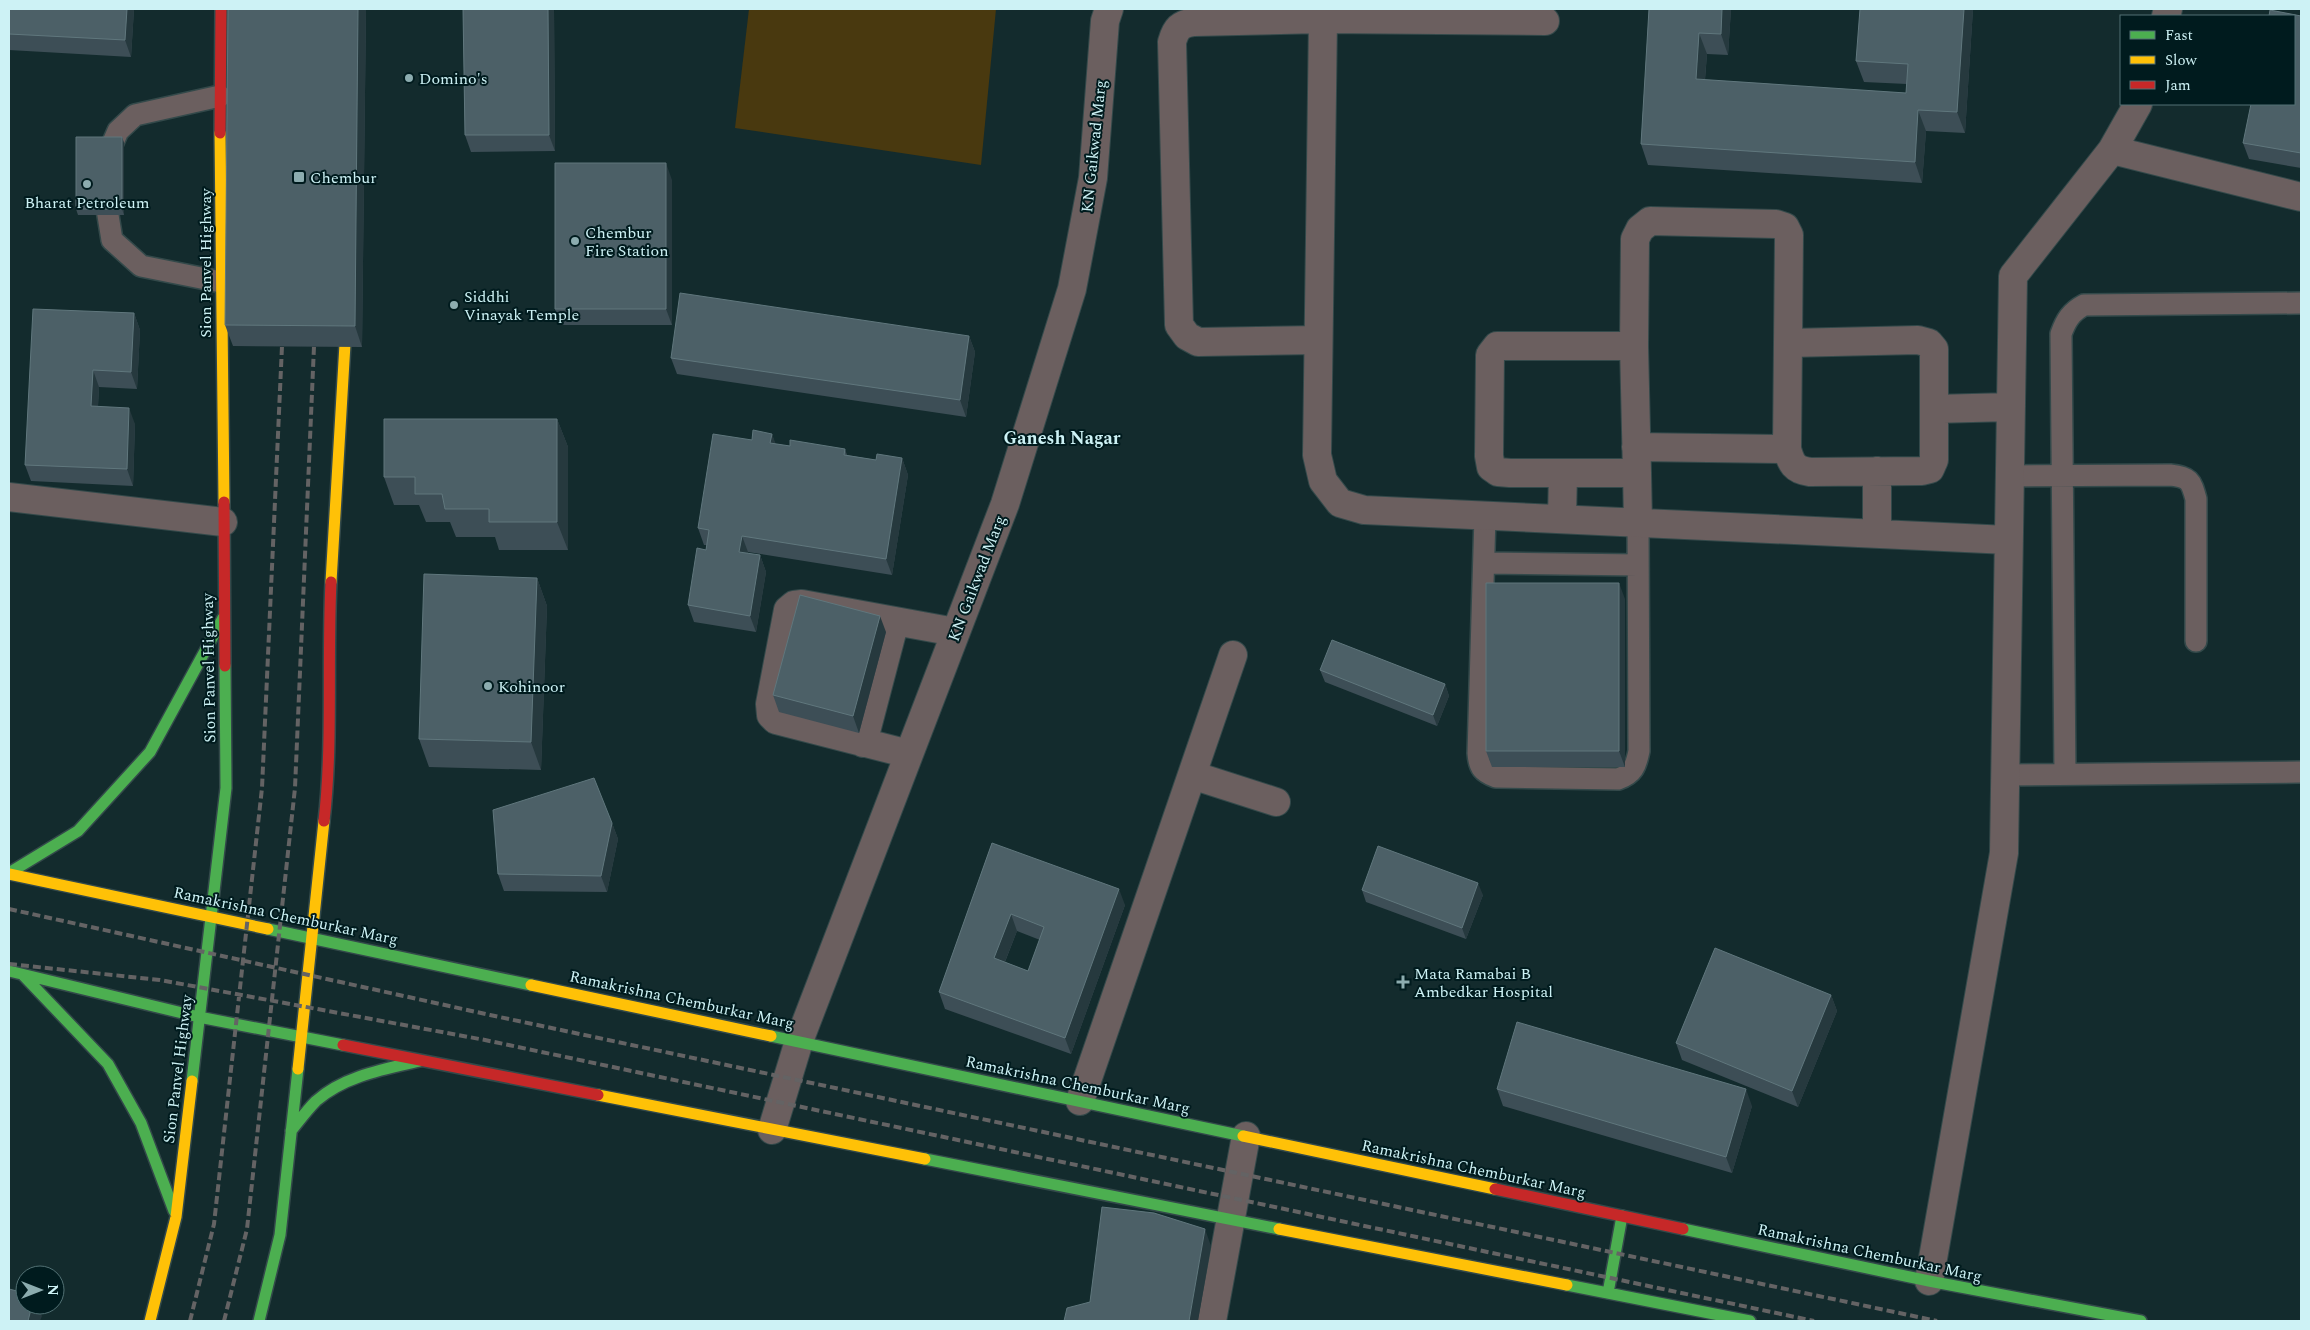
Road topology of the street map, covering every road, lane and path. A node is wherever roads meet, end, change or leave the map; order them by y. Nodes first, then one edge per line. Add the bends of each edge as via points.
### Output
1 (221, 9) edge
2 (1109, 9) edge
3 (1322, 19) junction
4 (1544, 21) dead end
5 (220, 96) junction
6 (2137, 105) edge
7 (2112, 150) junction
8 (2301, 198) edge
9 (221, 282) junction
10 (260, 282) edge
11 (348, 302) edge
12 (2301, 303) edge
13 (1318, 340) junction
14 (1789, 343) junction
15 (1634, 346) junction
16 (2011, 407) junction
17 (1934, 409) junction
18 (1787, 449) junction
19 (1637, 460) junction
20 (1877, 471) junction
21 (1563, 473) junction
22 (2062, 475) junction
23 (2009, 476) junction
24 (9, 497) edge
25 (1485, 516) junction
26 (1562, 518) junction
27 (223, 522) junction
28 (1638, 522) junction
29 (1877, 533) junction
30 (2008, 540) junction
31 (1484, 563) junction
32 (1638, 565) junction
33 (224, 616) junction
34 (895, 621) junction
35 (955, 632) junction
36 (2196, 642) dead end
37 (1233, 655) dead end
38 (863, 743) junction
39 (908, 754) junction
40 (2301, 772) edge
41 (2065, 774) junction
42 (1192, 775) junction
43 (2005, 775) junction
44 (1276, 802) dead end
45 (9, 873) edge
46 (211, 916) junction
47 (312, 938) junction
48 (9, 971) edge
49 (24, 975) junction
50 (199, 1017) junction
51 (301, 1038) junction
52 (799, 1041) junction
53 (420, 1061) junction
54 (1080, 1101) junction
55 (772, 1130) junction
56 (291, 1131) junction
57 (1246, 1136) junction
58 (1622, 1216) junction
59 (176, 1217) junction
60 (1231, 1220) junction
61 (1929, 1281) junction
62 (1608, 1293) junction
63 (2065, 1308) junction
64 (150, 1321) edge
65 (260, 1321) edge
66 (1212, 1321) edge
67 (1750, 1321) edge
68 (2062, 1321) edge
69 (2141, 1321) edge

1 - 5 main road, Sion Panvel Highway
2 - 35 street, KN Gaikwad Marg via 1093,178 1072,290 1004,504
3 - 4 street
3 - 13 street
3 - 13 street via 1194,22 1181,24 1172,42 1179,324 1187,336 1198,342
5 - 9 main road, Sion Panvel Highway
5 - 9 lane via 136,115 118,131 108,154 106,204 112,240 141,266
6 - 7 street
7 - 8 street
7 - 16 street via 2013,276
9 - 10 lane
9 - 27 main road, Sion Panvel Highway
11 - 47 main road via 328,644 328,788
12 - 22 lane via 2084,305 2073,311 2061,334
13 - 25 street via 1317,455 1323,481 1340,502 1364,510
14 - 15 street via 1789,235 1785,227 1776,224 1650,221 1635,238
14 - 17 street via 1918,340 1929,343 1934,349
14 - 18 street
15 - 19 street
15 - 21 street via 1503,346 1493,349 1490,355 1491,467 1498,472 1510,473
16 - 17 street
16 - 23 street
17 - 20 street via 1934,460 1930,470
18 - 19 street
18 - 20 street via 1792,464 1799,471
19 - 21 street
19 - 28 street
20 - 29 street
21 - 26 street
22 - 23 lane
22 - 36 lane via 2170,475 2185,477 2192,484 2196,498
22 - 41 lane
23 - 30 street
24 - 27 street
25 - 26 street
25 - 31 lane
26 - 28 street
27 - 33 main road, Sion Panvel Highway
28 - 29 street
28 - 32 lane
29 - 30 street
30 - 43 street
31 - 32 lane
31 - 32 lane via 1478,764 1484,772 1496,777 1524,778 1618,779 1629,775 1636,766 1639,751
33 - 45 main road via 150,752 78,831
33 - 46 main road, Sion Panvel Highway via 226,788
34 - 35 street
34 - 38 street
34 - 38 street via 802,604 788,610 770,704 771,715 776,720
35 - 39 street, KN Gaikwad Marg
37 - 42 street
38 - 39 street
39 - 52 street, KN Gaikwad Marg
40 - 41 lane
41 - 43 lane
42 - 44 street
42 - 54 street
43 - 61 street via 2004,852
45 - 46 main road, Ramakrishna Chemburkar Marg
46 - 47 main road, Ramakrishna Chemburkar Marg
46 - 50 main road, Sion Panvel Highway
47 - 51 main road
47 - 52 main road, Ramakrishna Chemburkar Marg
48 - 49 main road
49 - 50 main road
49 - 59 main road via 108,1064 141,1123
50 - 51 main road
50 - 59 main road, Sion Panvel Highway
51 - 53 main road
51 - 56 main road
52 - 54 main road, Ramakrishna Chemburkar Marg
52 - 55 street, KN Gaikwad Marg
53 - 55 main road
53 - 56 main road via 340,1085 318,1099
54 - 57 main road, Ramakrishna Chemburkar Marg
55 - 60 main road
56 - 65 main road via 280,1235
57 - 58 main road, Ramakrishna Chemburkar Marg
57 - 60 street
58 - 61 main road, Ramakrishna Chemburkar Marg
58 - 62 main road
59 - 64 main road, Sion Panvel Highway
60 - 62 main road
60 - 66 street
61 - 63 main road, Ramakrishna Chemburkar Marg
62 - 67 main road
63 - 68 main road
63 - 69 main road, Ramakrishna Chemburkar Marg

